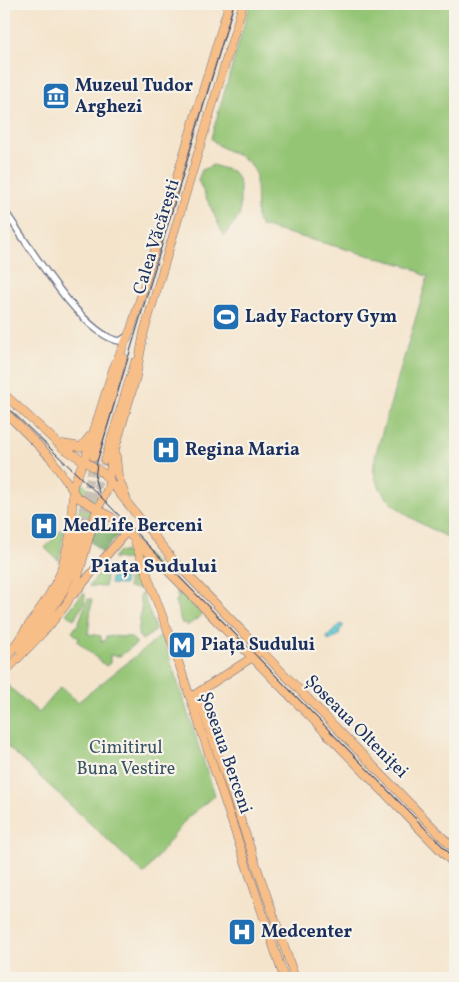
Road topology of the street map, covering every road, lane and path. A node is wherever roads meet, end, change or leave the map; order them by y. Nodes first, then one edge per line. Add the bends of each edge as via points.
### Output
1 (229, 4) edge
2 (242, 4) edge
3 (185, 148) junction
4 (198, 152) junction
5 (4, 210) edge
6 (131, 329) junction
7 (144, 332) junction
8 (115, 340) junction
9 (120, 354) junction
10 (4, 394) edge
11 (4, 411) edge
12 (99, 415) junction
13 (50, 437) junction
14 (116, 449) junction
15 (94, 457) tunnel mouth
16 (105, 460) tunnel mouth
17 (84, 462) junction
18 (110, 481) junction
19 (72, 491) junction
20 (97, 508) junction
21 (131, 509) junction
22 (126, 531) junction
23 (134, 538) junction
24 (67, 603) junction
25 (259, 651) junction
26 (11, 652) junction
27 (253, 657) junction
28 (4, 661) edge
29 (4, 671) edge
30 (194, 695) junction
31 (455, 850) edge
32 (455, 865) edge
33 (266, 894) junction
34 (257, 897) junction
35 (284, 978) edge
36 (294, 978) edge

1 - 3 main road, Calea Văcărești
2 - 4 main road, Calea Văcărești
3 - 4 main road
3 - 6 main road, Calea Văcărești
4 - 7 main road, Calea Văcărești
5 - 8 street via 77,311 96,330
6 - 8 street via 122,340
6 - 9 main road, Calea Văcărești
6 - 15 main road
7 - 14 main road, Calea Văcărești via 136,377
7 - 16 main road
8 - 9 street
9 - 12 main road, Calea Văcărești
10 - 13 main road, Șoseaua Olteniței
11 - 19 main road, Șoseaua Olteniței via 47,453
12 - 13 main road via 90,438 81,447 67,446
12 - 17 main road, Calea Văcărești
13 - 17 main road, Șoseaua Olteniței
14 - 18 main road, Calea Văcărești
14 - 21 main road via 118,476
17 - 18 main road, Șoseaua Olteniței via 98,469
17 - 19 main road
18 - 20 main road
18 - 21 main road, Șoseaua Olteniței
19 - 20 main road, Șoseaua Olteniței via 83,502
19 - 26 main road via 72,526 62,568 51,592
20 - 22 main road, Șoseaua Olteniței
20 - 24 main road via 82,568
21 - 25 main road, Șoseaua Olteniței via 162,548
22 - 23 main road, Șoseaua Olteniței
22 - 24 main road
23 - 27 main road, Șoseaua Olteniței
23 - 30 main road, Șoseaua Berceni
24 - 29 main road via 45,631
25 - 27 main road
25 - 31 main road, Șoseaua Olteniței
26 - 28 main road
26 - 29 main road via 59,590 84,523 76,565 64,593
27 - 30 main road
27 - 32 main road, Șoseaua Olteniței
30 - 33 main road, Șoseaua Berceni
30 - 34 main road, Șoseaua Berceni
33 - 34 main road
33 - 36 main road, Șoseaua Berceni
34 - 35 main road, Șoseaua Berceni

